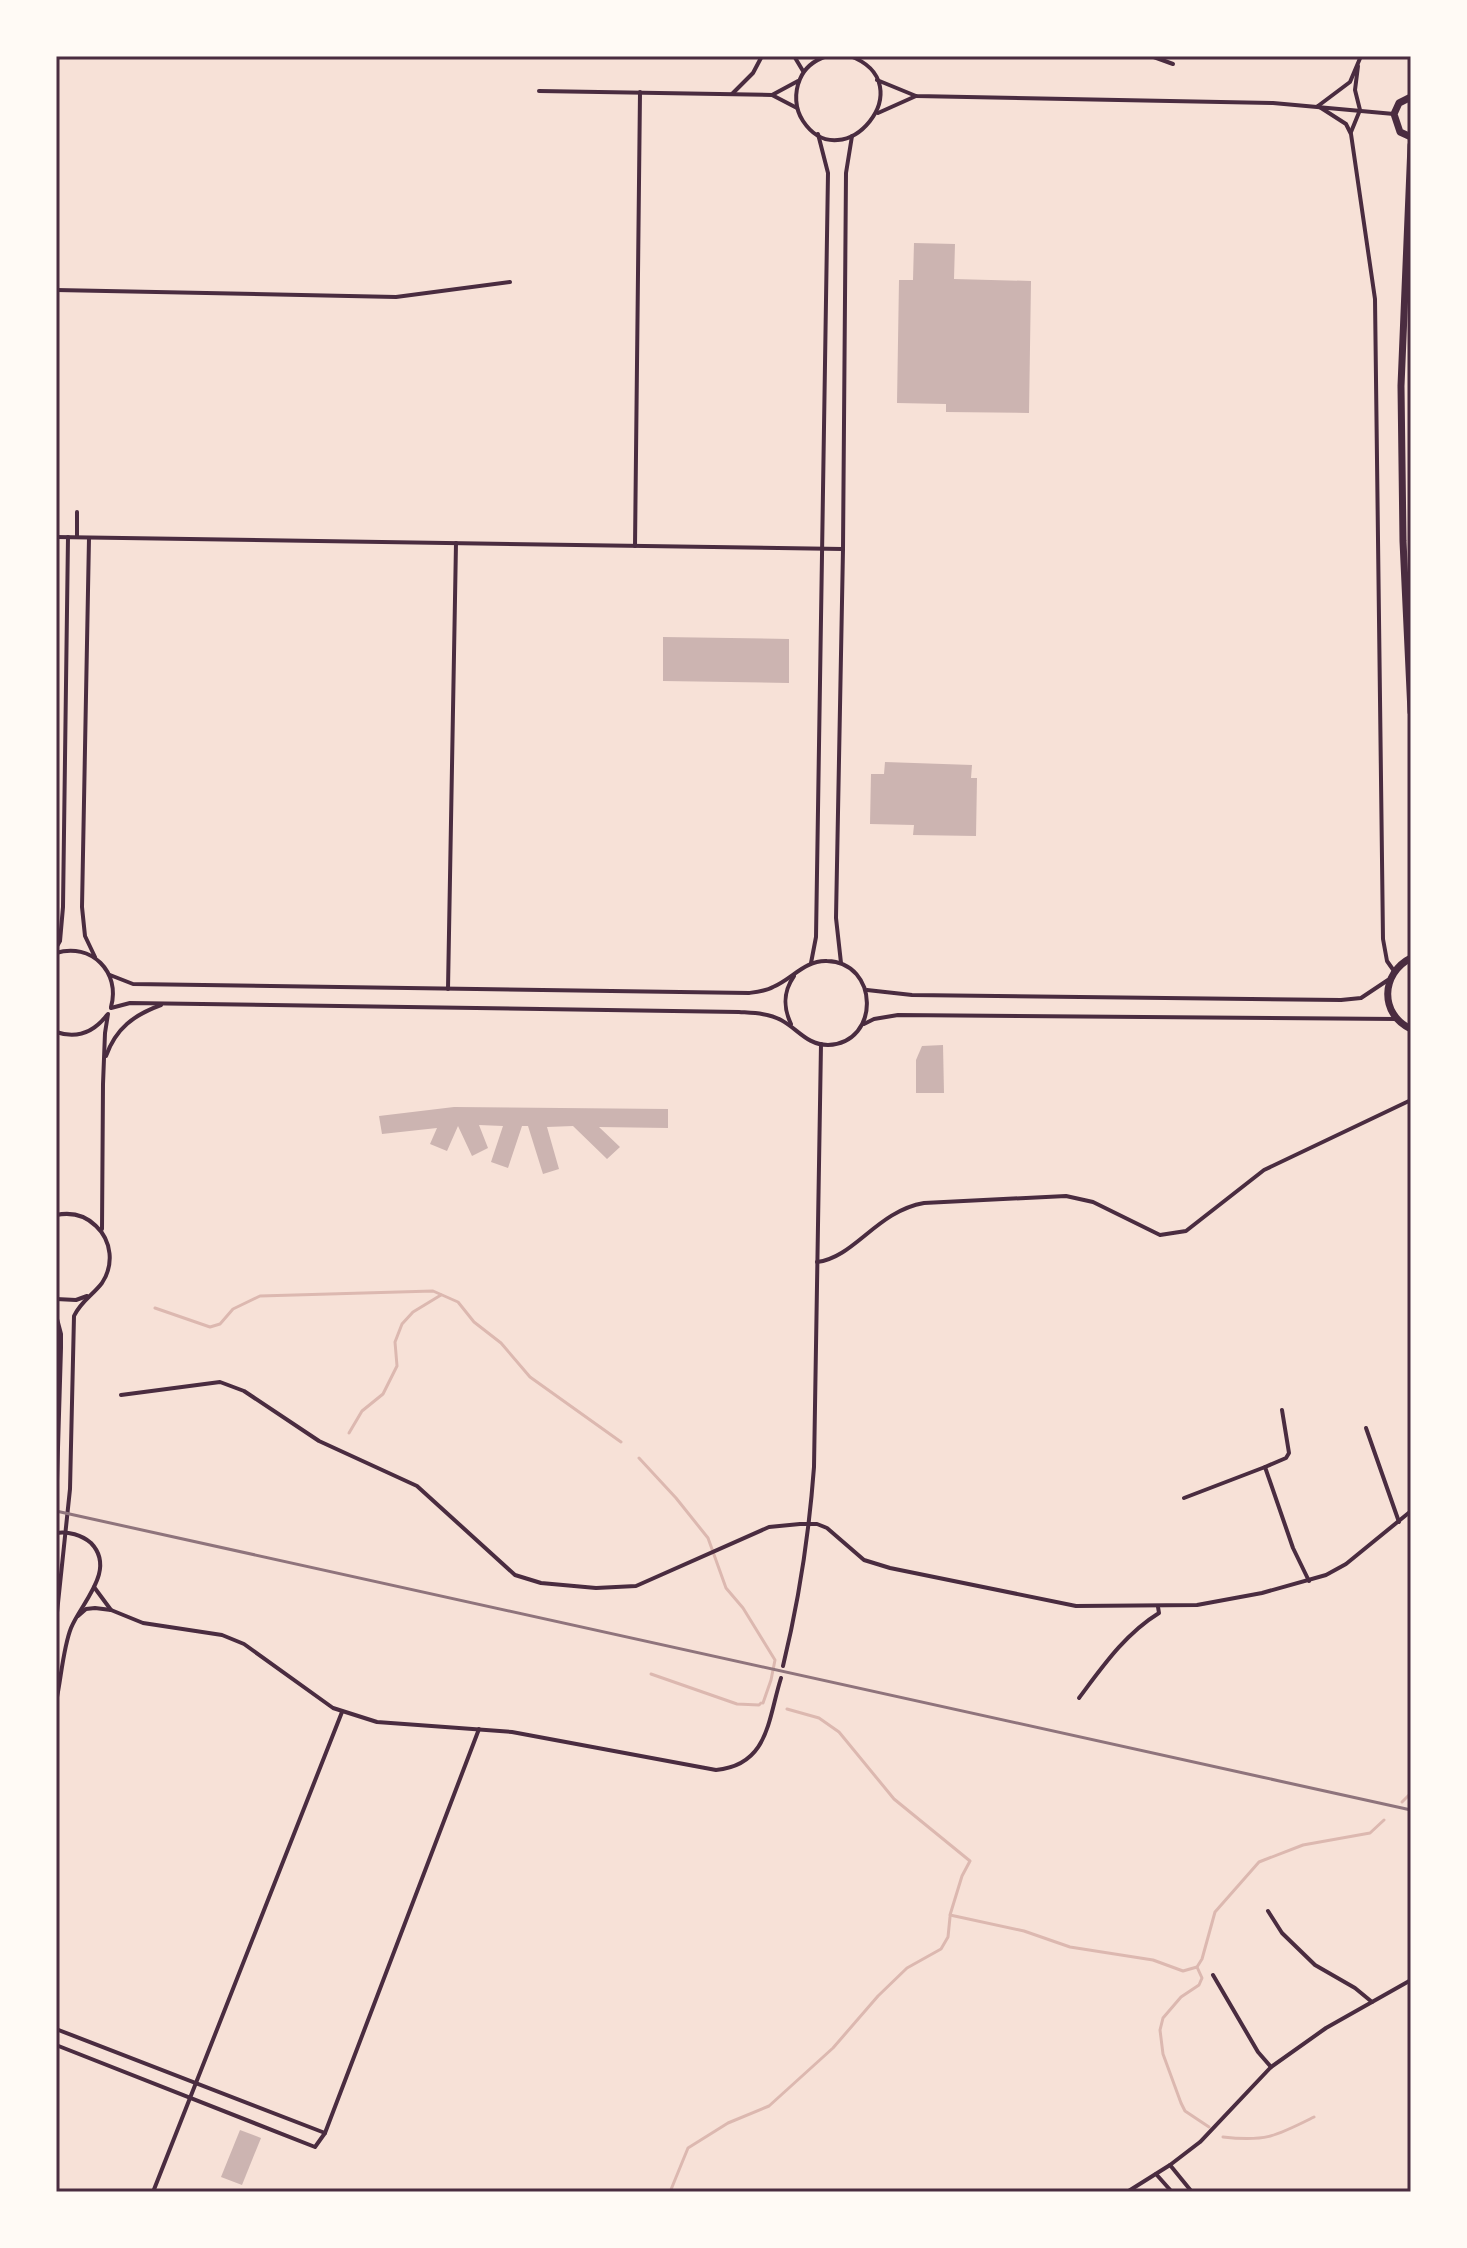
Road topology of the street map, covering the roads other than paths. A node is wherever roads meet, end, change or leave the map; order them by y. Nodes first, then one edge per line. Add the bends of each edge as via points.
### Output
1 (762, 56) edge
2 (794, 56) edge
3 (827, 56) edge
4 (850, 56) edge
5 (866, 56) edge
6 (1151, 56) edge
7 (1361, 56) edge
8 (1173, 64) dead end
9 (868, 66) junction
10 (1358, 66) junction
11 (804, 72) junction
12 (877, 80) junction
13 (799, 81) junction
14 (539, 91) dead end
15 (640, 92) junction
16 (732, 94) junction
17 (772, 95) junction
18 (916, 96) junction
19 (1411, 97) edge
20 (1318, 106) junction
21 (797, 108) junction
22 (1360, 110) junction
23 (877, 114) junction
24 (1394, 114) junction
25 (818, 134) junction
26 (1351, 134) junction
27 (852, 136) junction
28 (1411, 142) edge
29 (510, 282) dead end
30 (56, 290) edge
31 (77, 512) dead end
32 (56, 537) edge
33 (68, 537) junction
34 (77, 537) junction
35 (89, 537) junction
36 (456, 543) junction
37 (635, 546) junction
38 (821, 549) junction
39 (843, 549) junction
40 (1411, 712) edge
41 (56, 950) edge
42 (1410, 956) edge
43 (95, 957) junction
44 (811, 963) junction
45 (841, 963) junction
46 (797, 973) junction
47 (110, 975) junction
48 (1392, 975) junction
49 (448, 989) junction
50 (866, 989) junction
51 (164, 1004) junction
52 (111, 1008) junction
53 (108, 1014) junction
54 (1397, 1019) junction
55 (862, 1025) junction
56 (792, 1026) junction
57 (1411, 1029) edge
58 (56, 1032) edge
59 (821, 1044) junction
60 (104, 1062) junction
61 (1411, 1100) edge
62 (56, 1215) edge
63 (102, 1232) junction
64 (817, 1262) junction
65 (89, 1295) junction
66 (56, 1299) edge
67 (56, 1315) edge
68 (121, 1395) dead end
69 (1282, 1410) dead end
70 (1366, 1428) dead end
71 (1265, 1467) junction
72 (58, 1485) edge
73 (1184, 1498) dead end
74 (1411, 1511) edge
75 (56, 1514) edge
76 (1399, 1522) junction
77 (810, 1524) junction
78 (56, 1533) edge
79 (1309, 1581) junction
80 (94, 1587) junction
81 (1158, 1607) junction
82 (111, 1610) junction
83 (78, 1616) junction
84 (56, 1622) edge
85 (783, 1666) dead end
86 (781, 1678) dead end
87 (1079, 1698) dead end
88 (56, 1702) edge
89 (342, 1712) junction
90 (479, 1729) junction
91 (1268, 1911) dead end
92 (1213, 1975) dead end
93 (1411, 1980) edge
94 (1372, 2002) junction
95 (56, 2029) edge
96 (56, 2045) edge
97 (1271, 2067) junction
98 (195, 2081) junction
99 (189, 2096) junction
100 (325, 2133) junction
101 (1170, 2165) junction
102 (1156, 2174) junction
103 (153, 2192) edge
104 (1128, 2192) edge
105 (1172, 2192) edge
106 (1192, 2192) edge

1 - 16 street
2 - 11 street
3 - 11 street
4 - 9 street
5 - 9 street
6 - 8 street
7 - 10 street
9 - 12 street
10 - 20 street via 1350,82
10 - 22 street via 1355,90
11 - 13 street
12 - 18 street
12 - 23 street
13 - 17 street
13 - 21 street
14 - 15 street
15 - 16 street
15 - 37 street
16 - 17 street
17 - 21 street
18 - 20 street
18 - 23 street
19 - 24 highway via 1399,103
20 - 22 street
20 - 26 street via 1346,124
21 - 25 street
22 - 24 street
22 - 26 street
23 - 27 street
24 - 28 highway via 1396,126
25 - 27 street
25 - 38 street via 828,173
26 - 48 street via 1375,299 1383,939
27 - 39 street via 846,182
28 - 40 highway via 1401,386
29 - 30 street via 396,297
31 - 34 street
32 - 33 street
33 - 34 street
33 - 41 street via 63,907
34 - 35 street
35 - 36 street
35 - 43 street via 82,907 85,936
36 - 37 street
36 - 49 street
37 - 38 street
38 - 39 street
38 - 44 street via 816,937
39 - 45 street via 836,918
41 - 43 street
42 - 48 highway
43 - 47 street
44 - 45 street
44 - 46 street
45 - 50 street via 861,978
46 - 49 street via 773,988 749,993
46 - 56 street via 785,999
47 - 49 street via 133,984
47 - 52 street
48 - 50 street via 1361,998 1341,1000 893,995
48 - 54 highway via 1388,1000
50 - 55 street
51 - 52 street
51 - 56 street via 739,1012 769,1014
51 - 60 street via 139,1013 122,1027
52 - 53 street
53 - 58 street via 84,1033
53 - 60 street
54 - 55 street via 898,1015
54 - 57 highway
55 - 59 street via 842,1042
56 - 59 street via 805,1039
59 - 64 street
60 - 63 street
61 - 64 street via 1264,1170 1186,1231 1160,1235 1093,1202 1066,1196 924,1203 896,1212 832,1260
62 - 63 street via 85,1218
63 - 65 street via 110,1251 108,1271
64 - 77 street
65 - 66 street
65 - 84 street via 73,1325 70,1489
67 - 72 street via 61,1334
68 - 77 street via 220,1382 244,1391 319,1441 417,1486 515,1575 541,1583 636,1586 769,1527
69 - 71 street via 1289,1453
70 - 76 street
71 - 73 street
71 - 79 street
72 - 75 street
74 - 76 street
76 - 79 street via 1341,1567
77 - 81 street via 827,1528 864,1560 890,1568 1076,1606
77 - 85 street
78 - 80 street via 79,1535 97,1550 100,1563
79 - 81 street via 1197,1605
80 - 82 street
80 - 83 street
81 - 87 street via 1159,1613 1110,1656
82 - 83 street via 86,1609
82 - 89 street via 143,1623 222,1635 244,1644
83 - 88 street
86 - 90 street via 763,1741 752,1756 731,1769 695,1768 535,1735
89 - 90 street via 377,1722
89 - 98 street
90 - 100 street
91 - 94 street via 1315,1965
92 - 97 street
93 - 94 street
94 - 97 street
95 - 98 street
96 - 99 street
97 - 101 street via 1200,2142
98 - 99 street
98 - 100 street
99 - 100 street via 315,2147
99 - 103 street
101 - 102 street
101 - 106 street
102 - 104 street
102 - 105 street

